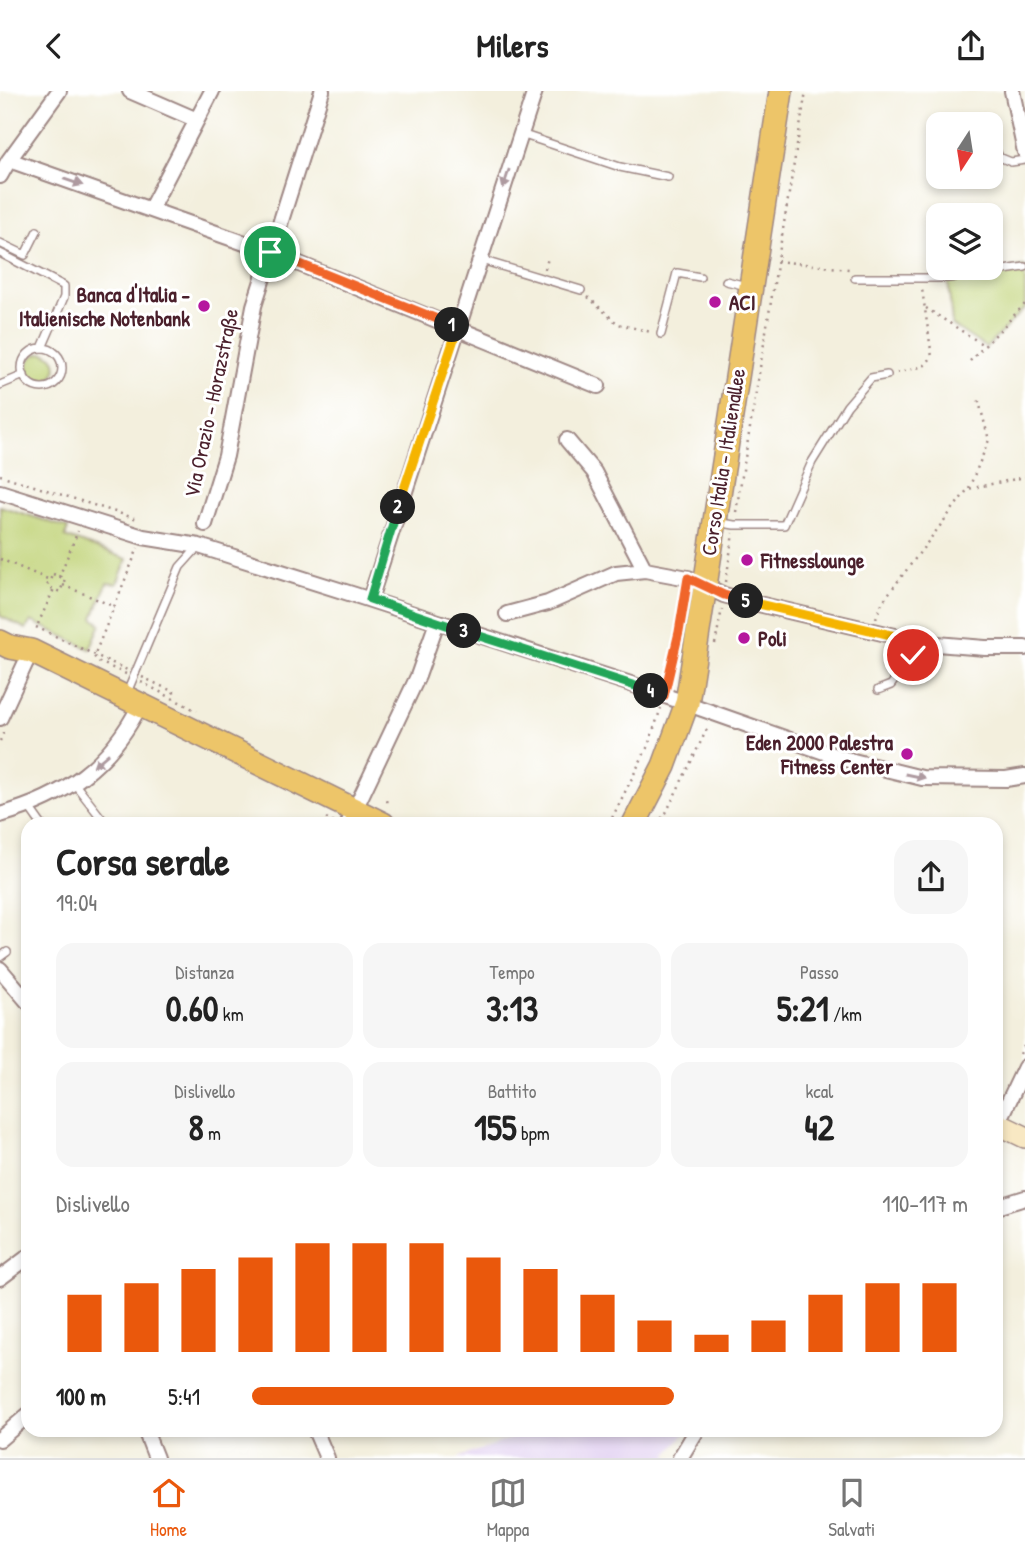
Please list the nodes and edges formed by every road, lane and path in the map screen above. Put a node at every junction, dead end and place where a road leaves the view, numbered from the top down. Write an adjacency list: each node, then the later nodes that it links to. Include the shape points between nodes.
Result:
1 (59, 91): 13 (street)
2 (130, 91): 9 (street)
3 (212, 91): 9 (street)
4 (322, 91): 20 (street, Via Orazio - Horazstraße)
5 (536, 91): 10 (street)
6 (781, 91): 29 (main road, Corso Italia - Italienallee)
7 (806, 91): 23 (path)
8 (1012, 91): 11 (street)
9 (197, 120): 17 (street)
10 (522, 134): 16 (lane, via 620,167); 22 (street, one-way to 22)
11 (1025, 152)
12 (1003, 159): 14 (lane)
13 (9, 160): 15 (street); 17 (street, one-way to 17)
14 (1025, 160)
15 (0, 176)
16 (668, 177)
17 (150, 208): 20 (street)
18 (37, 231): 19 (lane, via 24,255)
19 (0, 243)
20 (270, 252): 33 (street); 49 (street, Via Orazio - Horazstraße, via 254,306 226,456)
21 (0, 253): 36 (lane, via 64,286 64,297)
22 (480, 260): 30 (lane); 33 (street)
23 (777, 261): 26 (path, via 848,269); 48 (path)
24 (1025, 267): 27 (lane)
25 (700, 277): 34 (lane, via 677,273)
26 (855, 278): 27 (lane)
27 (920, 279): 32 (path)
28 (726, 281): 29 (lane)
29 (751, 286): 48 (main road, Corso Italia - Italienallee)
30 (581, 291): 34 (path, via 618,324)
31 (1025, 304): 35 (path)
32 (925, 308): 35 (path); 39 (path, via 932,357 924,366)
33 (458, 327): 41 (street); 59 (street)
34 (661, 334)
35 (985, 346): 37 (path)
36 (42, 348): 38 (lane, via 26,356); 38 (lane, via 55,352 61,363 57,381 39,387)
37 (970, 361)
38 (24, 375): 40 (lane)
39 (887, 375): 48 (lane, via 871,378 847,406 812,462 784,526)
40 (0, 385)
41 (598, 386)
42 (978, 398): 46 (path, via 989,440)
43 (567, 440): 53 (street, via 594,472)
44 (0, 475): 50 (path, via 139,520 146,530)
45 (1025, 477): 46 (path)
46 (968, 489): 64 (path, via 883,601)
47 (0, 492): 50 (street)
48 (723, 523): 58 (main road, Corso Italia - Italienallee); 58 (path)
49 (202, 535): 50 (street); 59 (street); 74 (lane, via 180,567)
50 (142, 537): 60 (path)
51 (74, 540): 54 (path)
52 (0, 559): 55 (path)
53 (645, 570): 58 (street, via 674,574); 61 (street, via 616,573 548,603)
54 (59, 577): 55 (path, via 53,574); 56 (path, via 65,579)
55 (50, 580): 57 (path, via 47,586)
56 (63, 585): 57 (path, via 60,592); 60 (path)
57 (54, 589): 70 (path, via 37,625)
58 (714, 590): 64 (street); 75 (main road, Corso Italia - Italienallee)
59 (370, 599): 62 (street)
60 (115, 607): 70 (path)
61 (507, 614)
62 (437, 622): 73 (street); 88 (street, via 418,676)
63 (0, 629): 69 (main road)
64 (870, 631): 67 (street)
65 (679, 632): 73 (path)
66 (0, 642): 69 (main road)
67 (921, 642): 68 (street); 72 (lane, via 891,685)
68 (1025, 648)
69 (31, 651): 74 (main road); 79 (street)
70 (95, 655): 71 (path)
71 (107, 665)
72 (878, 690)
73 (664, 696): 75 (street); 90 (path, via 648,746)
74 (133, 701): 76 (main road); 81 (street, one-way to 81, via 132,722 110,753)
75 (687, 703): 78 (street); 91 (main road, Corso Italia - Italienallee, via 664,766)
76 (167, 706): 77 (path); 87 (main road)
77 (202, 714)
78 (719, 715): 80 (street, one-way to 80, via 841,758 922,778); 92 (path, via 716,724 706,729)
79 (0, 718)
80 (1025, 776)
81 (74, 783): 82 (street); 86 (lane)
82 (29, 807): 84 (street); 85 (lane)
83 (385, 809): 89 (main road)
84 (0, 815)
85 (36, 817)
86 (101, 817)
87 (343, 817)
88 (347, 817)
89 (354, 817)
90 (612, 817)
91 (638, 817)
92 (663, 817)
93 (0, 969): 94 (street)
94 (21, 994)
95 (1025, 1067): 96 (street)
96 (1003, 1111)
97 (1003, 1126): 98 (main road)
98 (1025, 1137)
99 (1025, 1199): 100 (street)
100 (1003, 1205)
101 (21, 1262): 102 (street)
102 (0, 1278)
103 (21, 1421): 107 (street)
104 (148, 1437): 108 (street)
105 (318, 1437): 109 (street)
106 (693, 1437): 110 (street)
107 (0, 1439)
108 (156, 1458)
109 (327, 1458)
110 (680, 1458)

